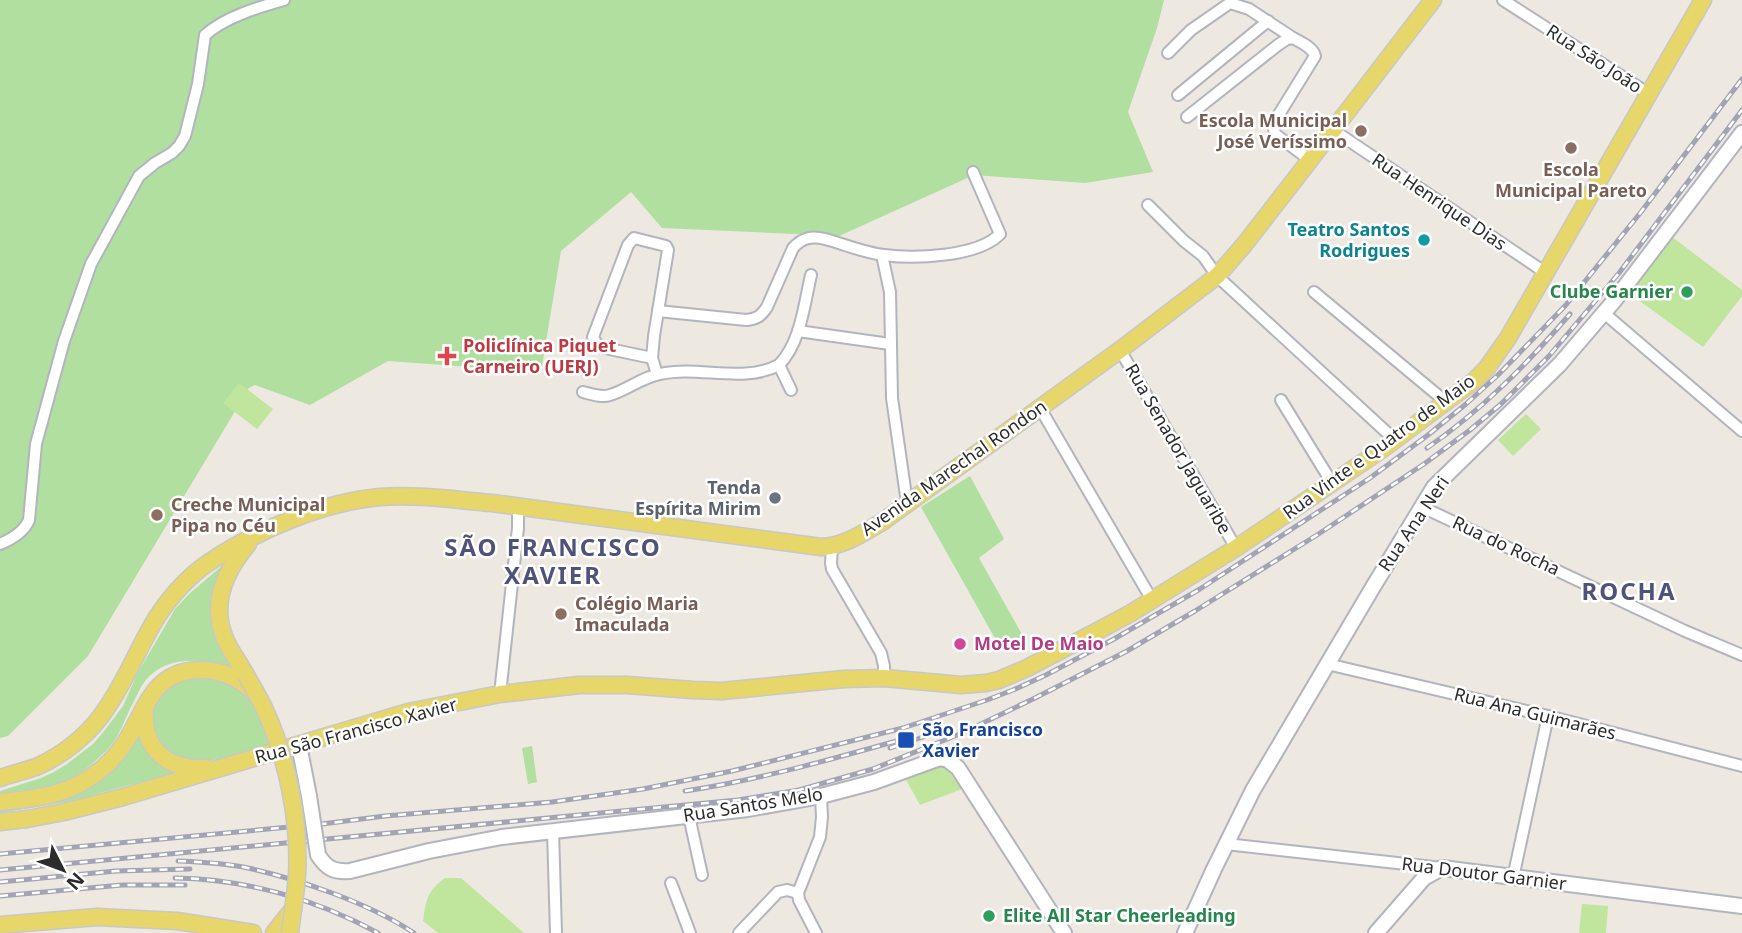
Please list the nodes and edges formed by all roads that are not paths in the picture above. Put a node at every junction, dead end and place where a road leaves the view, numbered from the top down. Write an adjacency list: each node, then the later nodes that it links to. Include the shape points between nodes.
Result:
1 (284, 0): 41 (street, via 244,13 205,35 185,136 172,153 139,176 91,264 36,444 29,520 19,533)
2 (1433, 0): 11 (main road, Avenida Marechal Rondon)
3 (1503, 0): 8 (street, Rua São João)
4 (1703, 0): 8 (main road, Rua Vinte e Quatro de Maio)
5 (1268, 21): 6 (street); 7 (street, via 1230,3); 9 (street)
6 (1293, 38): 10 (street); 13 (street, via 1311,48 1315,56 1273,128)
7 (1168, 52)
8 (1649, 94): 17 (main road, Rua Vinte e Quatro de Maio)
9 (1178, 95)
10 (1187, 117)
11 (1333, 130): 13 (main road, Avenida Marechal Rondon); 17 (street, Rua Henrique Dias)
12 (1740, 142): 22 (main road, Rua Ana Neri)
13 (1310, 160): 19 (main road, Avenida Marechal Rondon)
14 (973, 172): 16 (street, via 1000,236 978,247 945,254)
15 (1148, 205): 19 (street, via 1203,256)
16 (882, 255): 21 (street, via 805,238 793,248 767,307 755,319); 24 (street, via 890,292)
17 (1546, 273): 32 (main road, Rua Vinte e Quatro de Maio, via 1499,354)
18 (811, 275): 23 (street)
19 (1217, 276): 25 (main road, Avenida Marechal Rondon); 35 (street)
20 (1314, 292): 32 (street)
21 (658, 311): 26 (street); 26 (street, via 667,248 634,238 593,337 605,348)
22 (1604, 313): 34 (street); 38 (main road, Rua Ana Neri, via 1560,364 1438,482)
23 (798, 331): 24 (street); 27 (street, via 791,351)
24 (890, 344): 37 (street, via 892,398)
25 (1120, 350): 33 (main road, Avenida Marechal Rondon); 43 (street, Rua Senador Jaguaribe)
26 (652, 358): 28 (street)
27 (779, 365): 28 (street, via 737,374); 29 (street)
28 (657, 374): 30 (street, via 608,396)
29 (791, 390)
30 (583, 393)
31 (1281, 400): 36 (street)
32 (1446, 402): 35 (main road, Rua Vinte e Quatro de Maio)
33 (1040, 408): 37 (main road, Avenida Marechal Rondon); 44 (street)
34 (1742, 430)
35 (1395, 440): 36 (main road, Rua Vinte e Quatro de Maio)
36 (1332, 483): 43 (main road, Rua Vinte e Quatro de Maio)
37 (907, 503): 42 (main road, Avenida Marechal Rondon, via 882,522)
38 (1422, 507): 45 (street, Rua do Rocha); 46 (main road, Rua Ana Neri)
39 (518, 508): 40 (main road, Avenida Marechal Rondon, via 382,497 313,512); 42 (main road, Avenida Marechal Rondon); 49 (street)
40 (254, 536): 55 (main road, Avenida Marechal Rondon, via 208,563 182,586 158,616 108,706 81,737 36,766); 68 (main road, bridge, via 235,559 221,588 219,619 265,709 288,777 297,839)
41 (0, 544)
42 (832, 547): 47 (street, via 832,569 881,653)
43 (1236, 548): 44 (main road, Rua Vinte e Quatro de Maio)
44 (1152, 600): 48 (main road, Rua Vinte e Quatro de Maio, via 1027,668 999,680)
45 (1742, 655)
46 (1327, 664): 51 (street, Rua Ana Guimarães); 61 (main road, Rua Ana Neri)
47 (884, 678): 48 (main road, Rua São Francisco Xavier); 49 (main road, Rua São Francisco Xavier, via 722,691 591,685)
48 (969, 685)
49 (500, 694): 52 (main road, Rua São Francisco Xavier, via 408,712)
50 (145, 706): 54 (main road, via 146,733 163,758 184,767); 57 (main road, via 126,742 89,778 40,799); 68 (main road, bridge, via 171,677 212,670 237,678 260,699 289,773 301,833)
51 (1548, 716): 53 (street, Rua Ana Guimarães); 64 (street)
52 (299, 745): 54 (main road, Rua São Francisco Xavier); 60 (main road, Rua Santos Melo, bridge, via 318,855 338,872 502,837)
53 (1742, 766)
54 (222, 767): 59 (main road, Rua São Francisco Xavier, via 64,812)
55 (0, 778)
56 (821, 796): 58 (main road, Rua Santos Melo); 66 (street, via 820,837); 81 (main road, Rua Santos Melo, via 940,758 948,760 958,768)
57 (0, 803)
58 (689, 816): 60 (main road, Rua Santos Melo); 63 (street)
59 (0, 822)
60 (554, 831): 77 (street)
61 (1226, 844): 62 (street, Rua Doutor Garnier); 82 (main road, Rua Ana Neri)
62 (1442, 869): 64 (main road, Rua Doutor Garnier); 83 (main road, via 1424,878)
63 (702, 875)
64 (1513, 878): 67 (main road, Rua Doutor Garnier)
65 (671, 883): 78 (street)
66 (798, 893): 79 (street, via 778,892); 80 (street)
67 (1742, 906)
68 (296, 910): 73 (main road); 74 (main road, bridge); 75 (main road, bridge); 76 (main road)
69 (0, 925): 72 (main road, via 97,916 177,921)
70 (0, 930): 71 (main road)
71 (29, 933)
72 (253, 933)
73 (274, 933)
74 (281, 933)
75 (290, 933)
76 (298, 933)
77 (556, 933)
78 (690, 933)
79 (739, 933)
80 (816, 933)
81 (1064, 933)
82 (1185, 933)
83 (1376, 933)

